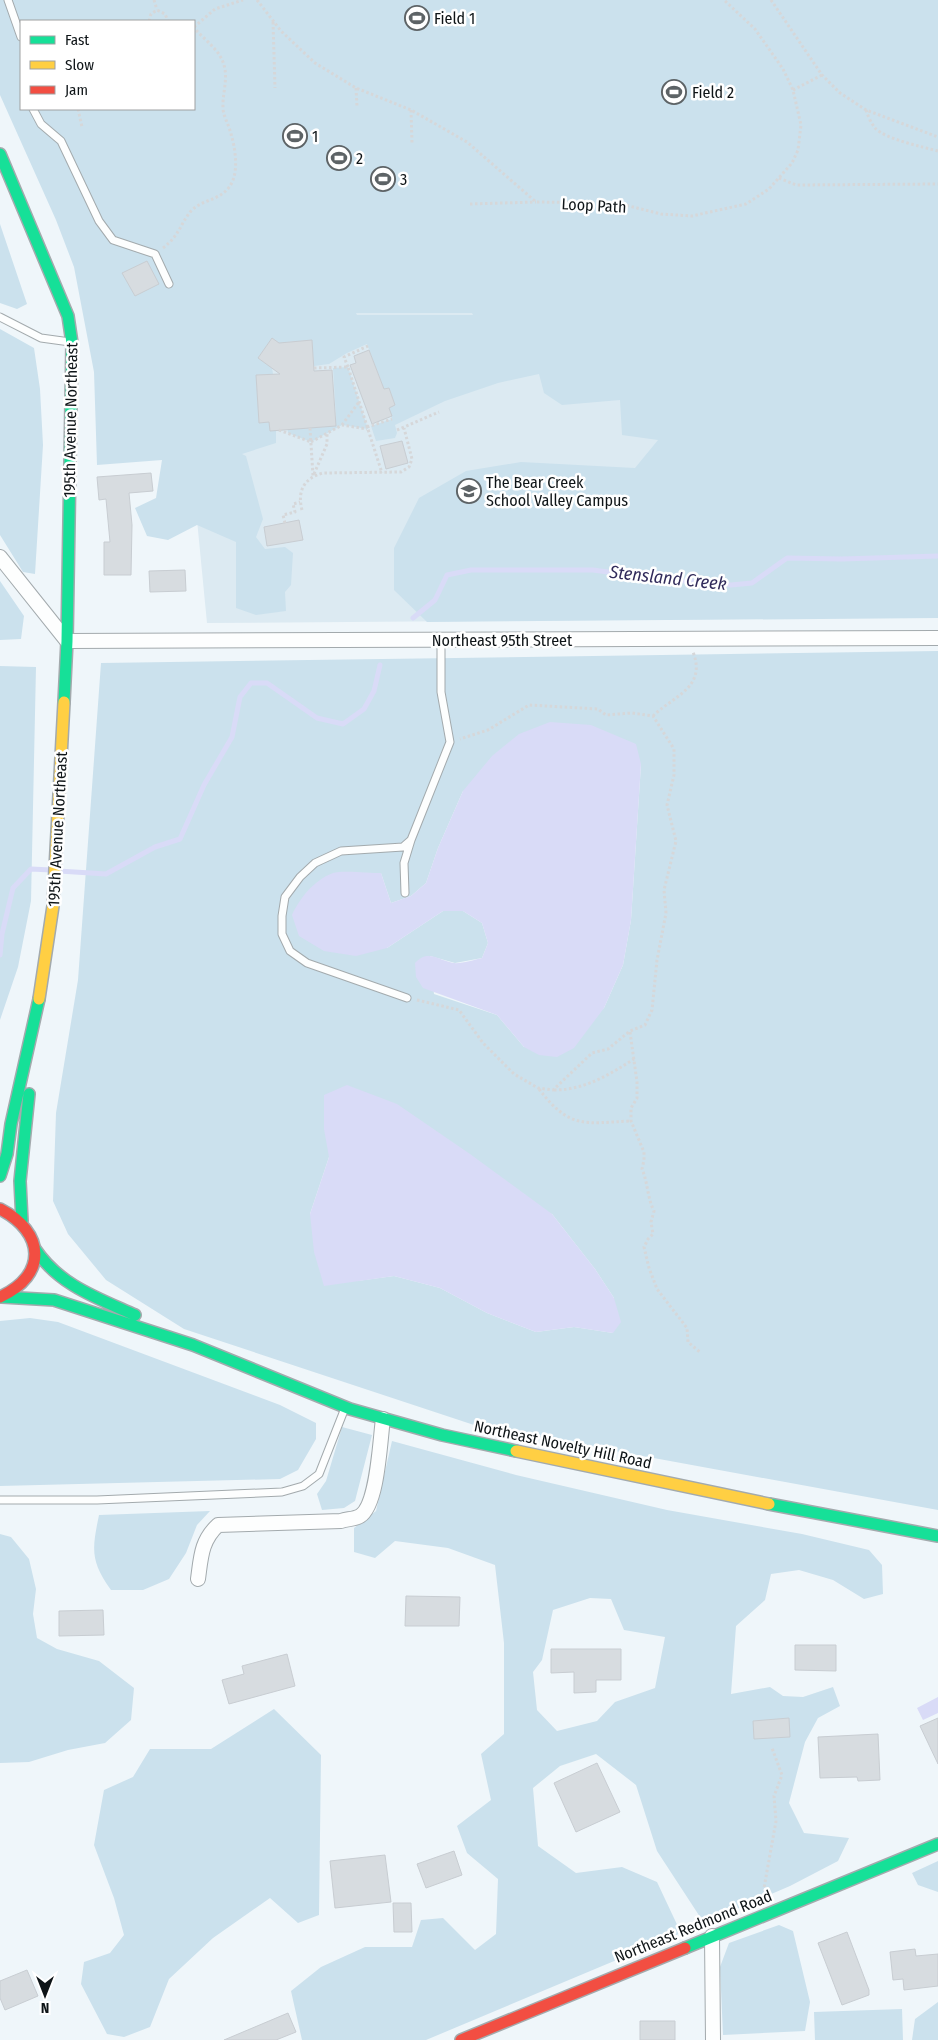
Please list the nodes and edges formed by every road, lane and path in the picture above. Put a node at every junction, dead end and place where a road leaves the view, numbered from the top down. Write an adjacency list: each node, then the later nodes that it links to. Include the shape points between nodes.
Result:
1 (8, 0): 13 (lane)
2 (154, 0): 7 (path)
3 (243, 0): 11 (path, via 215,9)
4 (257, 0): 10 (path)
5 (724, 0): 17 (path, Loop Path, via 755,29 783,69)
6 (770, 0): 14 (path)
7 (157, 10): 8 (path); 9 (path, via 165,14)
8 (149, 20)
9 (168, 20)
10 (273, 21): 15 (path); 16 (path, via 315,63)
11 (195, 27)
12 (195, 29): 32 (path, via 220,56 227,76 223,108 235,162 232,180 221,196 191,211 172,241)
13 (20, 34)
14 (822, 76): 17 (path); 22 (path)
15 (275, 88)
16 (356, 88): 18 (path); 21 (path)
17 (793, 90): 28 (path, Loop Path, via 801,125 798,150)
18 (356, 107)
19 (34, 110): 32 (lane, via 41,124 61,141 98,221 114,240)
20 (78, 110): 23 (path)
21 (411, 110): 25 (path); 30 (path, via 467,142)
22 (866, 110): 24 (path); 26 (path, via 874,127 882,133)
23 (82, 127)
24 (938, 136)
25 (412, 143)
26 (938, 151)
27 (0, 154): 35 (street, 195th Avenue Northeast, via 68,316)
28 (779, 178): 29 (path, via 796,185); 30 (path, Loop Path, via 769,190 746,204 692,216 661,214 617,203)
29 (938, 184)
30 (536, 202): 31 (path, Loop Path)
31 (470, 204)
32 (155, 254): 33 (lane)
33 (169, 284)
34 (0, 317): 35 (lane, via 41,338)
35 (72, 343): 58 (street, 195th Avenue Northeast)
36 (368, 346): 37 (path, via 344,357)
37 (348, 367): 38 (path); 39 (path)
38 (314, 368)
39 (359, 402): 42 (path); 44 (path)
40 (439, 412): 45 (path)
41 (392, 419): 44 (path)
42 (342, 425): 44 (path); 48 (path)
43 (310, 428): 49 (path)
44 (368, 428): 50 (path)
45 (404, 428): 47 (path); 50 (path, via 411,464 401,472)
46 (279, 430): 49 (path)
47 (397, 430)
48 (327, 433): 49 (path); 51 (path)
49 (311, 442): 51 (path)
50 (382, 472): 51 (path)
51 (313, 476): 52 (path, via 302,489)
52 (300, 502): 53 (path); 54 (path, via 293,504 295,512 283,515)
53 (302, 510)
54 (285, 523)
55 (0, 557): 58 (street)
56 (938, 638): 57 (street, Northeast 95th Street)
57 (687, 639): 59 (street, Northeast 95th Street); 60 (path, via 698,665 694,680 680,697)
58 (66, 640): 59 (street, Northeast 95th Street); 65 (street, 195th Avenue Northeast, via 53,906)
59 (441, 640): 61 (lane, via 441,692)
60 (653, 716): 61 (path, via 632,713 606,715 598,709 529,705 488,730); 66 (path, via 674,749 674,775 667,805 676,841 664,890 666,913 652,1010 645,1025)
61 (450, 742): 62 (lane)
62 (411, 840): 63 (lane, via 404,863); 64 (lane, via 403,847 341,851 315,863 285,897 282,916 282,934 290,951 307,963)
63 (405, 893)
64 (407, 998): 68 (path, via 459,1010 483,1043 514,1074)
65 (36, 1017): 71 (street, via 21,1055); 72 (street); 74 (street, via 20,1180)
66 (630, 1031): 67 (path); 69 (path, via 608,1049 592,1053)
67 (634, 1059): 69 (path, via 593,1083); 70 (path, via 637,1090)
68 (538, 1088): 69 (path); 70 (path, via 551,1105 582,1123)
69 (553, 1090)
70 (632, 1121): 78 (path, via 644,1152 642,1169 648,1200 654,1211 650,1222 653,1234 644,1247 648,1268 657,1289 687,1328 688,1342)
71 (0, 1138)
72 (0, 1176)
73 (0, 1209): 74 (street, via 11,1212)
74 (22, 1221): 75 (street, Northeast Novelty Hill Road, via 31,1234)
75 (35, 1249): 76 (street, via 34,1265 27,1279 16,1290); 77 (street, Northeast Novelty Hill Road, via 42,1262 63,1281)
76 (1, 1297): 77 (street, Northeast Novelty Hill Road, via 54,1300)
77 (192, 1345): 79 (street, Northeast Novelty Hill Road)
78 (701, 1353)
79 (345, 1407): 80 (street, Northeast Novelty Hill Road); 81 (lane, via 319,1474 303,1486 282,1492 97,1500)
80 (383, 1419): 82 (street, Northeast Novelty Hill Road, via 754,1501); 83 (street, via 373,1494 360,1516 341,1521 218,1525 208,1535 202,1551)
81 (0, 1500)
82 (938, 1536)
83 (198, 1579)
84 (772, 1748): 86 (path, via 782,1776 774,1796 776,1821 764,1888)
85 (938, 1844): 86 (street, Northeast Redmond Road)
86 (775, 1910): 87 (street, Northeast Redmond Road)
87 (712, 1936): 88 (street, Northeast Redmond Road); 89 (street)
88 (460, 2040)
89 (713, 2040)

